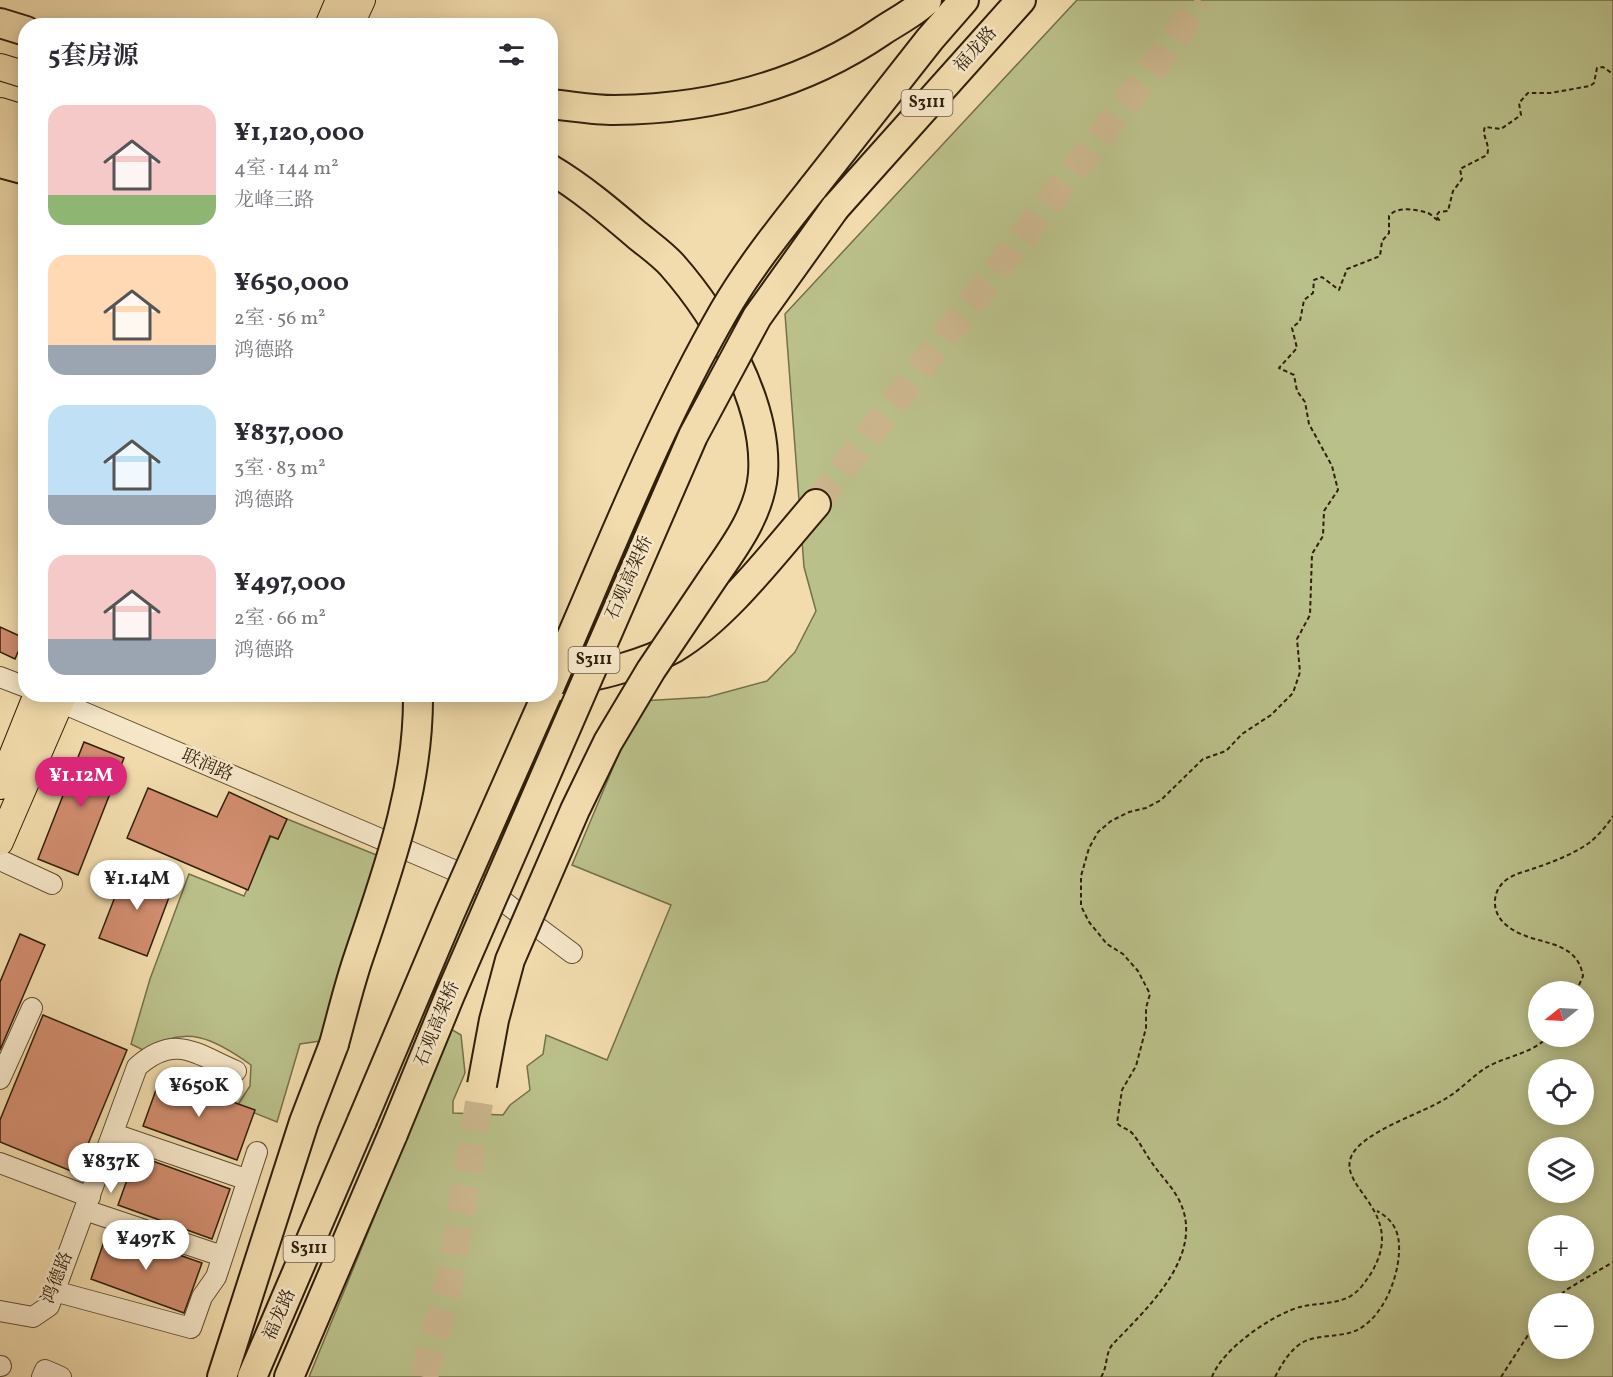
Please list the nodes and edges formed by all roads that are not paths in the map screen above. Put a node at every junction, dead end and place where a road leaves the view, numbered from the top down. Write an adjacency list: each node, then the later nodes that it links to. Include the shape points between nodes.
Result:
1 (339, 0): 6 (main road)
2 (362, 0): 7 (main road)
3 (927, 0): 14 (highway, via 850,53 756,91 714,101 643,109)
4 (964, 0): 24 (highway, 石观高架桥 / S3111, bridge, via 812,189 725,309 632,492)
5 (1021, 0): 22 (highway, 福龙路 / S3111)
6 (331, 18)
7 (354, 18)
8 (0, 23): 9 (highway)
9 (18, 29)
10 (0, 32): 11 (highway)
11 (18, 35)
12 (0, 67): 13 (main road)
13 (18, 73)
14 (558, 105)
15 (0, 111): 16 (main road)
16 (18, 117)
17 (0, 137): 18 (highway)
18 (18, 143)
19 (0, 163): 20 (highway)
20 (18, 168)
21 (558, 175): 41 (highway, bridge, via 670,263 697,296 747,387 759,431 763,474 755,509 651,670 608,742 575,810 510,960)
22 (835, 208): 44 (highway, 石观高架桥 / S3111, bridge, via 757,317 693,436 454,984)
23 (816, 504): 26 (highway, bridge, via 699,631 654,658 603,675 580,680)
24 (558, 667)
25 (0, 677): 27 (street)
26 (558, 678)
27 (18, 684)
28 (48, 702): 33 (main road)
29 (49, 702): 34 (main road)
30 (63, 702): 37 (street, 联润路, via 215,777 371,836 476,882)
31 (418, 702): 54 (highway, bridge, via 414,764 390,866)
32 (543, 702): 42 (highway, 石观高架桥 / S3111, bridge)
33 (0, 786)
34 (0, 842)
35 (0, 860): 36 (street)
36 (52, 884)
37 (572, 952)
38 (32, 1008): 40 (street)
39 (237, 1071): 43 (street, 鸿德路, via 183,1049 165,1048 137,1067)
40 (0, 1079)
41 (482, 1085)
42 (362, 1121): 55 (highway, 福龙路 / S3111)
43 (114, 1134): 47 (street); 48 (street, 鸿德路)
44 (393, 1134): 56 (highway, 福龙路 / S3111)
45 (257, 1152): 47 (street)
46 (0, 1163): 48 (street)
47 (248, 1180): 49 (street)
48 (87, 1204): 49 (street); 50 (street, 鸿德路)
49 (222, 1256): 50 (street, via 191,1328)
50 (54, 1292): 51 (street, 鸿德路, via 45,1310 33,1317)
51 (0, 1311)
52 (42, 1377): 53 (street, via 45,1370)
53 (61, 1377)
54 (222, 1377)
55 (252, 1377)
56 (289, 1377)

